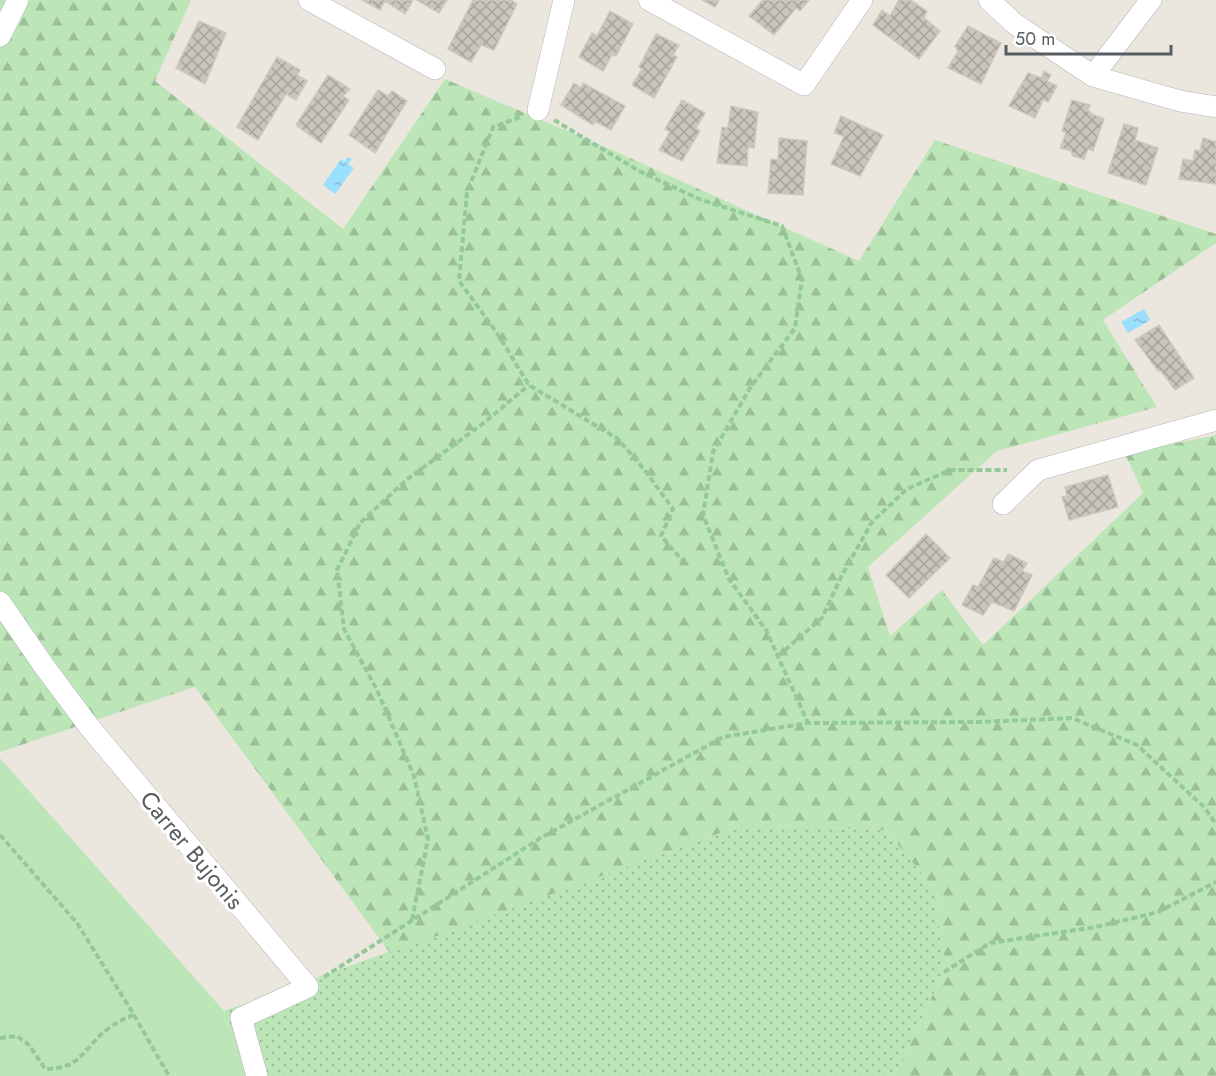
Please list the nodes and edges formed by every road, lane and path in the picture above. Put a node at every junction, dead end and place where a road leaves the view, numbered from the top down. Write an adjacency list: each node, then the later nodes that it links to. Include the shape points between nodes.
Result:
1 (18, 0): 8 (street)
2 (564, 0): 12 (street)
3 (649, 0): 4 (street, via 804,85)
4 (862, 0)
5 (988, 0): 10 (street, via 1015,24)
6 (1151, 0): 10 (street)
7 (318, 2): 9 (street)
8 (0, 36)
9 (435, 69)
10 (1092, 76): 11 (street)
11 (1216, 107)
12 (538, 110): 13 (path, via 493,127 467,192 459,280); 19 (path, via 649,176 699,199 782,226 802,279 795,328 750,388 713,452 703,515 729,579 766,630)
13 (528, 385): 17 (path, via 618,440 674,509 661,536); 24 (path, via 405,481 360,523 337,570 344,629 377,690 414,776 428,839)
14 (1216, 420): 15 (street)
15 (1038, 470): 16 (street); 19 (path, via 950,470 907,489 872,522 822,618)
16 (1003, 504)
17 (682, 560)
18 (0, 602): 26 (street, Carrer Bujonis, via 91,729)
19 (778, 656): 20 (path)
20 (808, 723): 21 (path, via 1072,718 1137,745 1204,807); 24 (path, via 723,737 539,839)
21 (1216, 824)
22 (0, 835): 27 (path, via 77,922)
23 (1216, 882): 25 (path, via 1158,912 1096,927 990,943)
24 (412, 920): 26 (path)
25 (944, 972)
26 (308, 987): 30 (street, via 241,1018)
27 (134, 1015): 28 (path, via 108,1028 79,1060 65,1068 45,1070 29,1045 17,1036); 29 (path)
28 (0, 1038)
29 (169, 1076)
30 (257, 1076)

